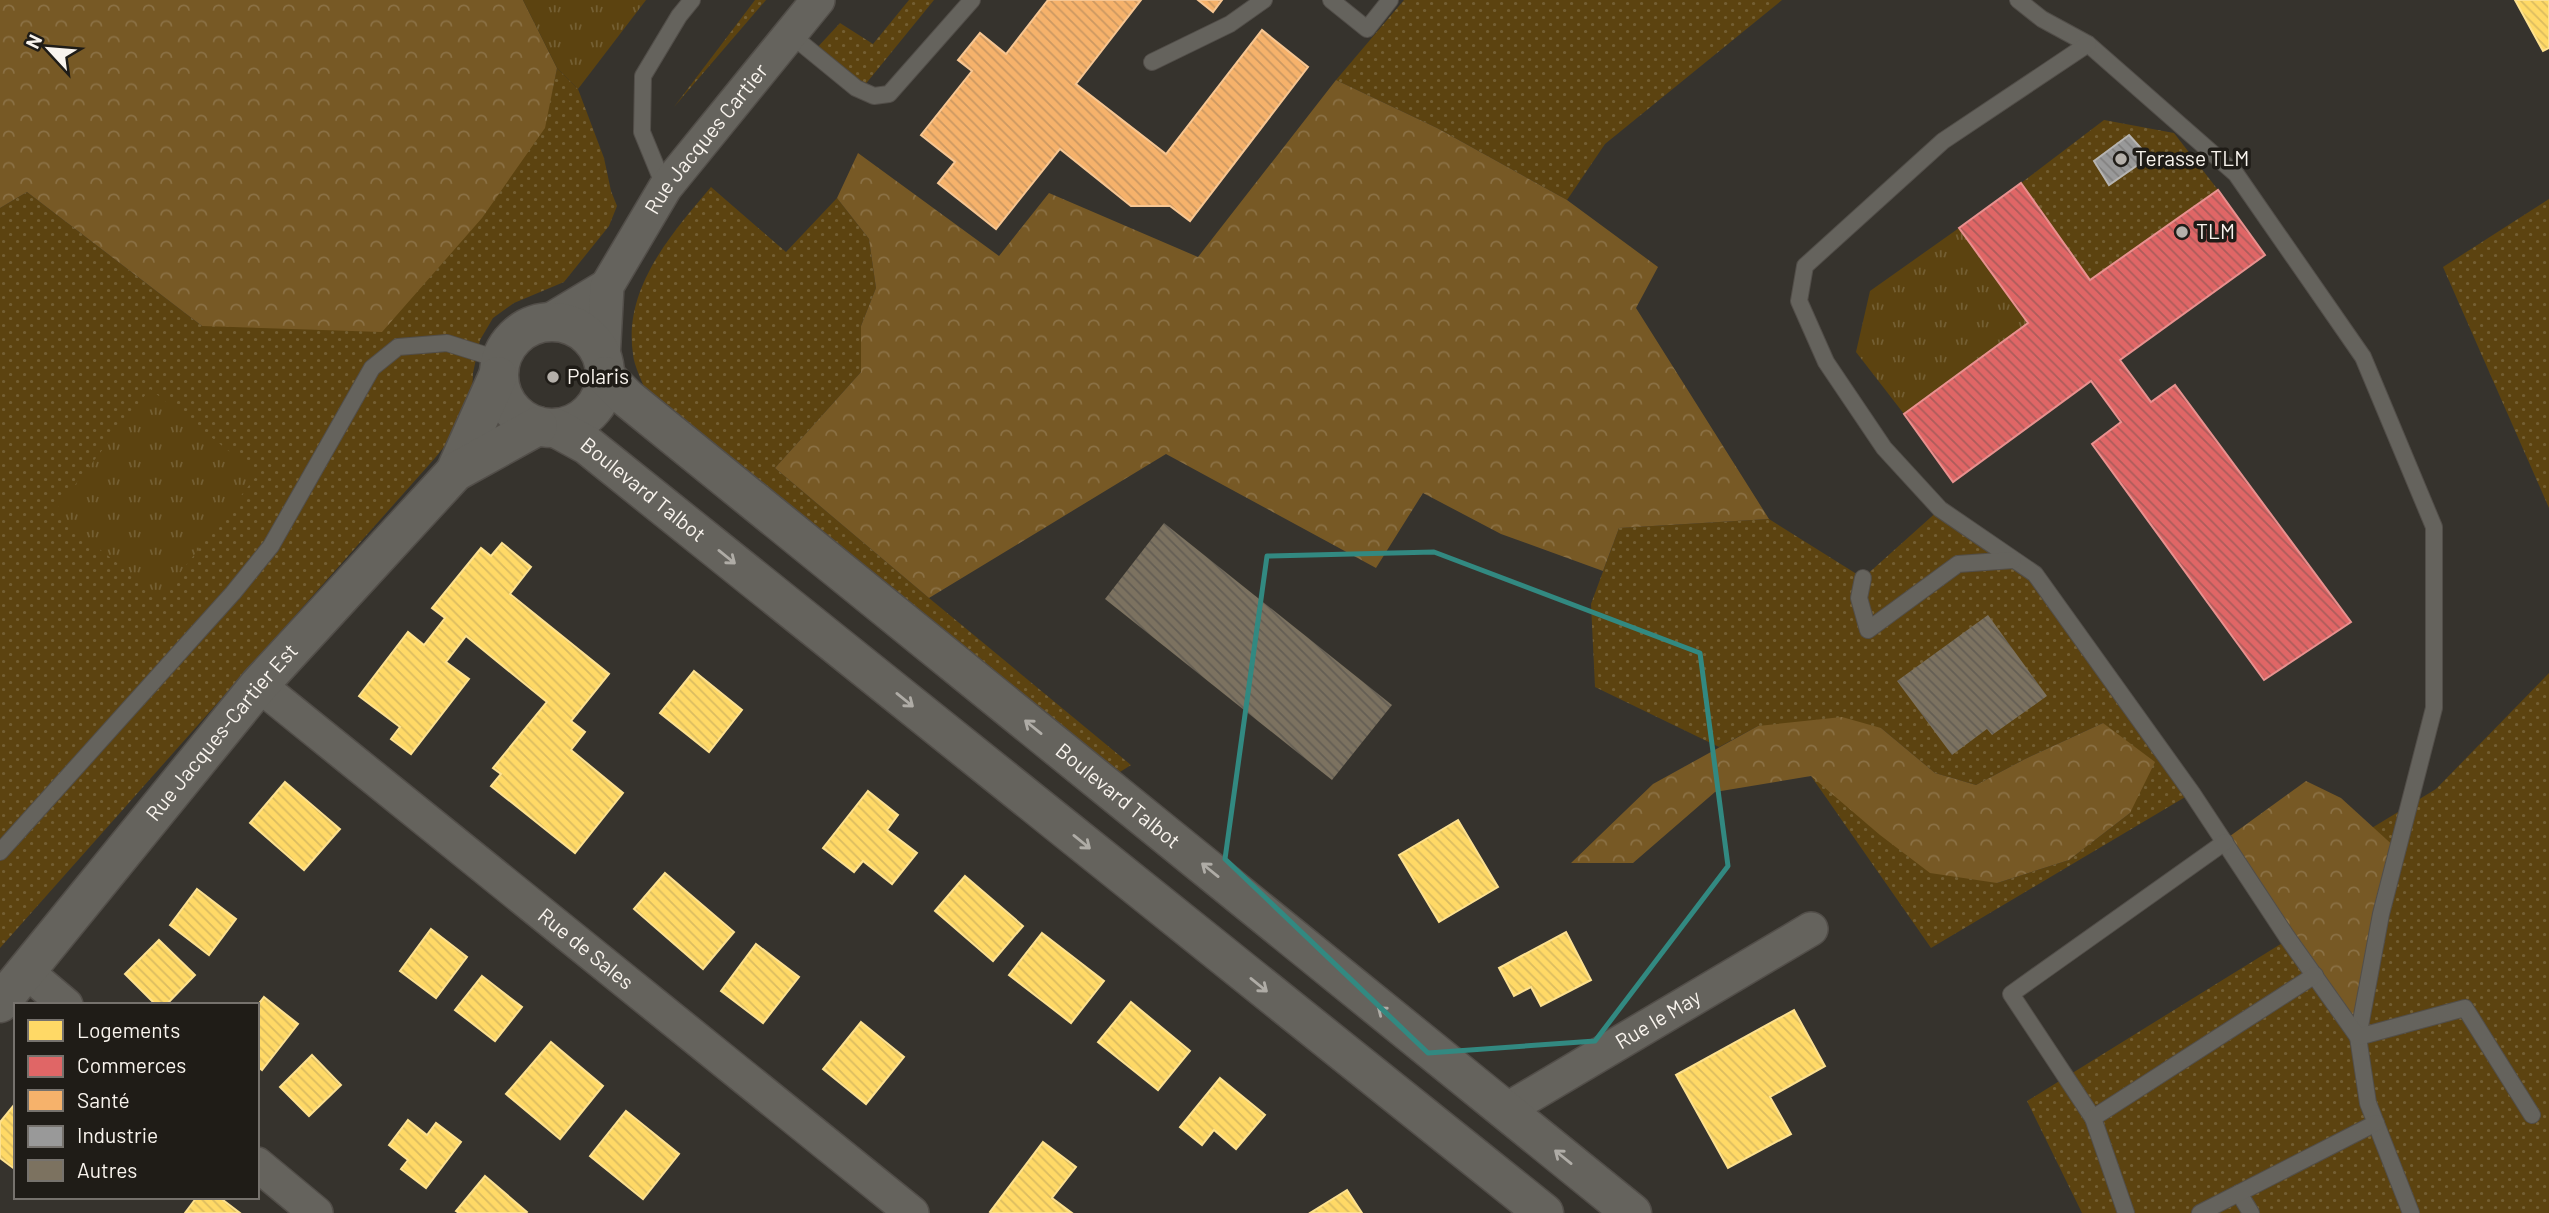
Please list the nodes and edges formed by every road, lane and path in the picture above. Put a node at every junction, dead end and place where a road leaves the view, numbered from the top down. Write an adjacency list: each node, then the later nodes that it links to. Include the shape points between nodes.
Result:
1 (692, 0): 11 (lane, via 643,76 642,132)
2 (818, 0): 8 (street, Rue Jacques Cartier)
3 (972, 0): 8 (lane, via 889,94 874,96 856,88)
4 (1264, 0): 10 (lane, via 1230,24)
5 (1331, 0): 6 (lane, via 1367,29)
6 (1390, 0)
7 (2018, 0): 9 (lane)
8 (790, 34): 11 (street, Rue Jacques Cartier)
9 (2088, 44): 18 (lane, via 1943,141 1805,266 1799,301 1826,362 1884,448 1940,509); 28 (lane, via 2236,174 2363,357 2434,527 2434,708 2381,914)
10 (1152, 61)
11 (665, 188): 12 (street, Rue Jacques Cartier)
12 (607, 286): 13 (street, Rue Jacques Cartier); 15 (street, Rue Jacques Cartier)
13 (547, 322): 14 (main road, via 525,328 513,339); 15 (main road, via 584,332 592,339)
14 (500, 368): 16 (main road, via 501,391 509,406 520,417); 17 (main road, Rue Jacques-Cartier Est); 22 (lane, via 447,343 398,347 372,368 271,546)
15 (604, 368): 16 (main road, via 593,409 571,425); 29 (main road, Boulevard Talbot, one-way to 15, via 627,398)
16 (547, 427): 17 (main road, Rue Jacques-Cartier Est); 38 (main road, Boulevard Talbot, one-way to 38, via 587,445)
17 (455, 472): 20 (main road, Rue Jacques-Cartier Est)
18 (2014, 560): 19 (lane, via 1958,564 1868,630 1859,598); 21 (lane, via 2035,574)
19 (1863, 578)
20 (259, 685): 24 (main road, Rue Jacques-Cartier Est); 37 (street, Rue de Sales)
21 (2225, 842): 25 (lane); 31 (lane, via 2011,994)
22 (0, 852)
23 (1811, 929): 29 (street, Rue le May)
24 (27, 972): 26 (main road, Rue Jacques-Cartier Est); 27 (street)
25 (2315, 975): 28 (lane); 31 (lane)
26 (0, 1003)
27 (64, 1003)
28 (2358, 1037): 30 (lane, via 2465,1008); 32 (lane, via 2368,1103)
29 (1506, 1110): 35 (main road, Boulevard Talbot, one-way to 29)
30 (2532, 1115)
31 (2093, 1118): 39 (lane)
32 (2376, 1123): 34 (lane); 42 (lane)
33 (259, 1166): 36 (street)
34 (2239, 1193): 40 (lane); 41 (lane)
35 (1614, 1209)
36 (316, 1213)
37 (912, 1213)
38 (1544, 1213)
39 (2126, 1213)
40 (2200, 1213)
41 (2251, 1213)
42 (2411, 1213)

